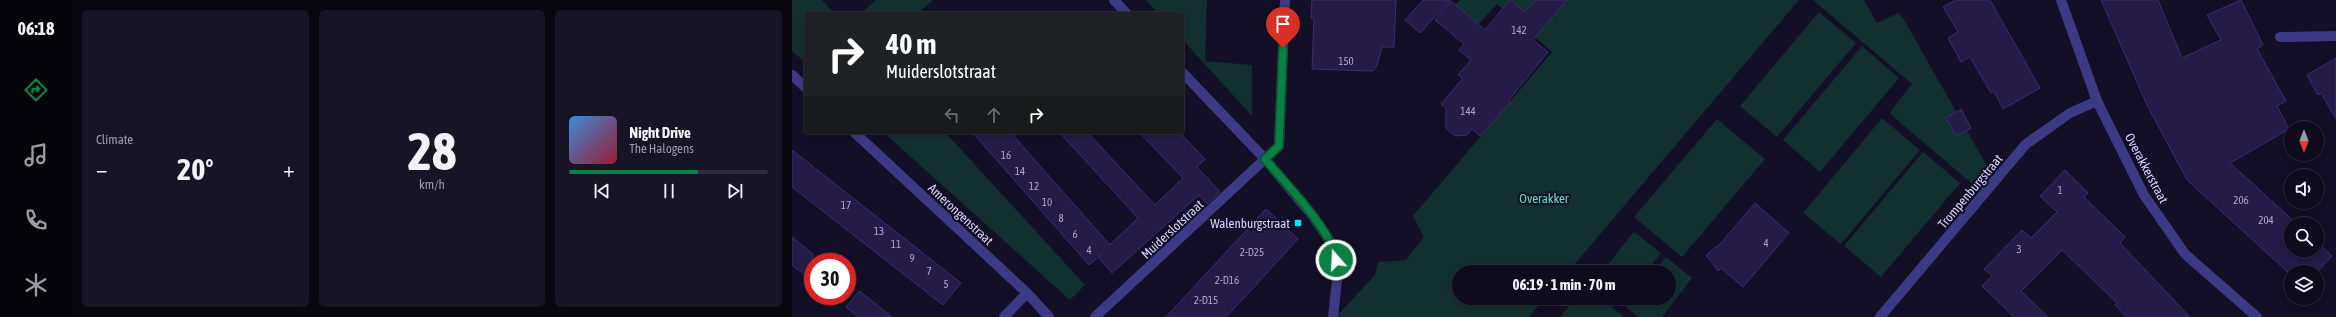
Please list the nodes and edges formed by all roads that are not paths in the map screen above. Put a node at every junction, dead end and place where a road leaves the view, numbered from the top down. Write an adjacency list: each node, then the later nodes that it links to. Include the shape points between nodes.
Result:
1 (1114, 0): 4 (street)
2 (1286, 0): 12 (street, Muiderslotstraat, via 1279,146)
3 (2061, 0): 10 (street, Overakkerstraat)
4 (1125, 12)
5 (2336, 36): 6 (street)
6 (2280, 37)
7 (1184, 74): 12 (street)
8 (792, 75): 9 (street)
9 (804, 86)
10 (2097, 101): 18 (street, Trompenburgstraat, via 2070,113 2026,144); 19 (street, Overakkerstraat, via 2144,195 2185,254)
11 (856, 134): 13 (street, Amerongenstraat)
12 (1265, 159): 16 (street, Muiderslotstraat); 17 (street, via 1312,215 1335,248 1338,271)
13 (1027, 293): 14 (street); 15 (street, Amerongenstraat)
14 (1004, 317)
15 (1049, 317)
16 (1095, 317)
17 (1330, 317)
18 (1880, 317)
19 (2257, 317)

